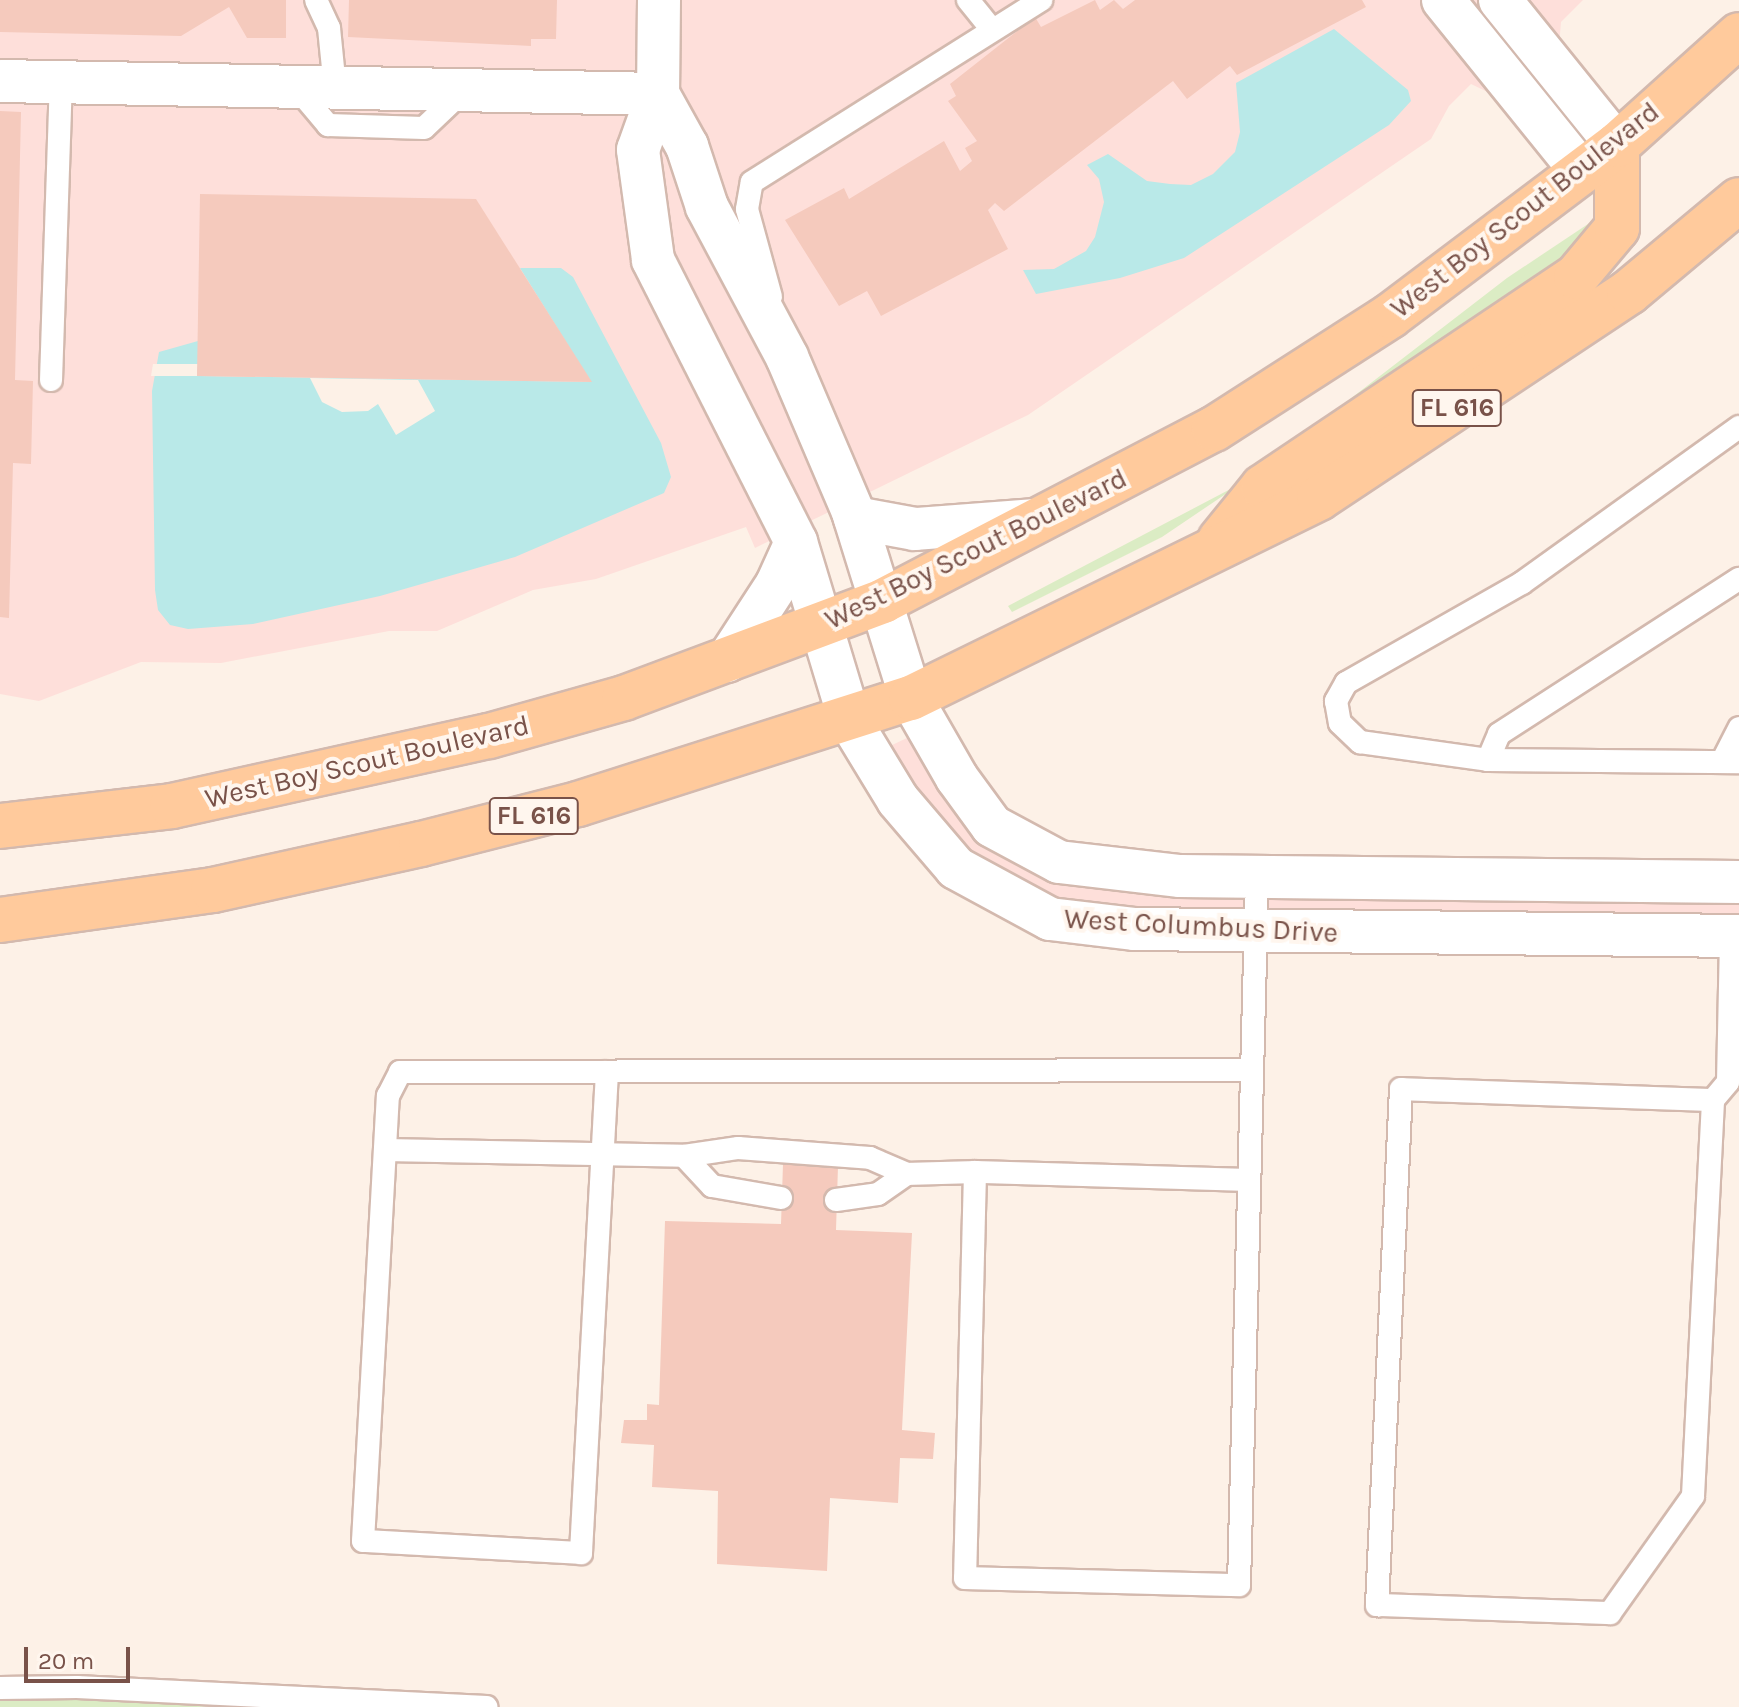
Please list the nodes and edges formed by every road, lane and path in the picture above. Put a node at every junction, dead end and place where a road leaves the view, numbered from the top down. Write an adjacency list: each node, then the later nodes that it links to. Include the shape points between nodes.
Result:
1 (316, 0): 11 (lane, via 329,28)
2 (659, 0): 12 (street)
3 (968, 0): 7 (lane)
4 (1041, 0): 7 (lane)
5 (1443, 0): 14 (street)
6 (1500, 0): 13 (street)
7 (992, 30): 16 (lane, via 752,182 747,209)
8 (1739, 35): 13 (main road, West Boy Scout Boulevard)
9 (0, 81): 10 (street)
10 (61, 82): 11 (street); 17 (lane)
11 (316, 87): 12 (street)
12 (658, 94): 16 (street, West Columbus Drive, via 687,146 707,207); 21 (street, West Columbus Drive, via 638,150 653,260)
13 (1617, 145): 14 (main road, West Boy Scout Boulevard); 22 (main road, via 1617,228 1576,277 1263,487)
14 (1580, 170): 20 (main road, West Boy Scout Boulevard, via 1390,316 1214,429)
15 (1739, 200): 22 (main road, FL 616, via 1629,292 1485,389 1319,498)
16 (787, 357): 19 (street, West Columbus Drive)
17 (51, 380)
18 (1739, 427): 30 (lane, via 1522,583 1346,683 1336,701 1340,723 1360,742)
19 (855, 518): 20 (street, via 915,529); 24 (street, West Columbus Drive)
20 (1040, 519): 24 (main road, West Boy Scout Boulevard)
21 (796, 542): 25 (street, West Columbus Drive); 26 (street, via 777,584)
22 (1211, 551): 27 (main road, FL 616)
23 (1739, 579): 30 (lane, via 1499,734)
24 (883, 601): 25 (main road, West Boy Scout Boulevard); 27 (street, West Columbus Drive)
25 (822, 626): 26 (main road, West Boy Scout Boulevard); 28 (street, West Columbus Drive)
26 (727, 661): 32 (main road, West Boy Scout Boulevard, via 624,698 329,774 172,806)
27 (911, 698): 28 (main road, FL 616); 33 (street, West Columbus Drive, via 992,826 1059,862 1180,876)
28 (850, 721): 35 (main road, FL 616, via 578,804 421,844 213,890); 36 (street, West Columbus Drive, via 898,800 956,868 1050,919 1135,929)
29 (1739, 728): 31 (lane)
30 (1488, 760): 31 (lane)
31 (1730, 762)
32 (0, 826)
33 (1257, 877): 34 (street, West Columbus Drive); 36 (lane)
34 (1739, 882)
35 (0, 920)
36 (1256, 931): 37 (street, West Columbus Drive); 38 (lane)
37 (1735, 936): 40 (lane, via 1728,1082)
38 (1252, 1070): 39 (lane); 46 (lane)
39 (607, 1072): 41 (lane, via 400,1072 388,1096); 42 (lane)
40 (1713, 1100): 40 (lane, via 1693,1496 1610,1613 1377,1605 1401,1089)
41 (385, 1150): 42 (lane); 42 (lane, via 363,1541 581,1553)
42 (602, 1154): 43 (lane)
43 (684, 1156): 45 (lane, via 738,1148 870,1158); 47 (lane, via 712,1186)
44 (975, 1172): 45 (lane); 46 (lane); 46 (lane, via 965,1578 996,1579 1239,1585)
45 (907, 1174): 48 (lane, via 878,1194)
46 (1249, 1180)
47 (781, 1198)
48 (836, 1200)
49 (0, 1688): 50 (lane, via 77,1687)
50 (487, 1707)

